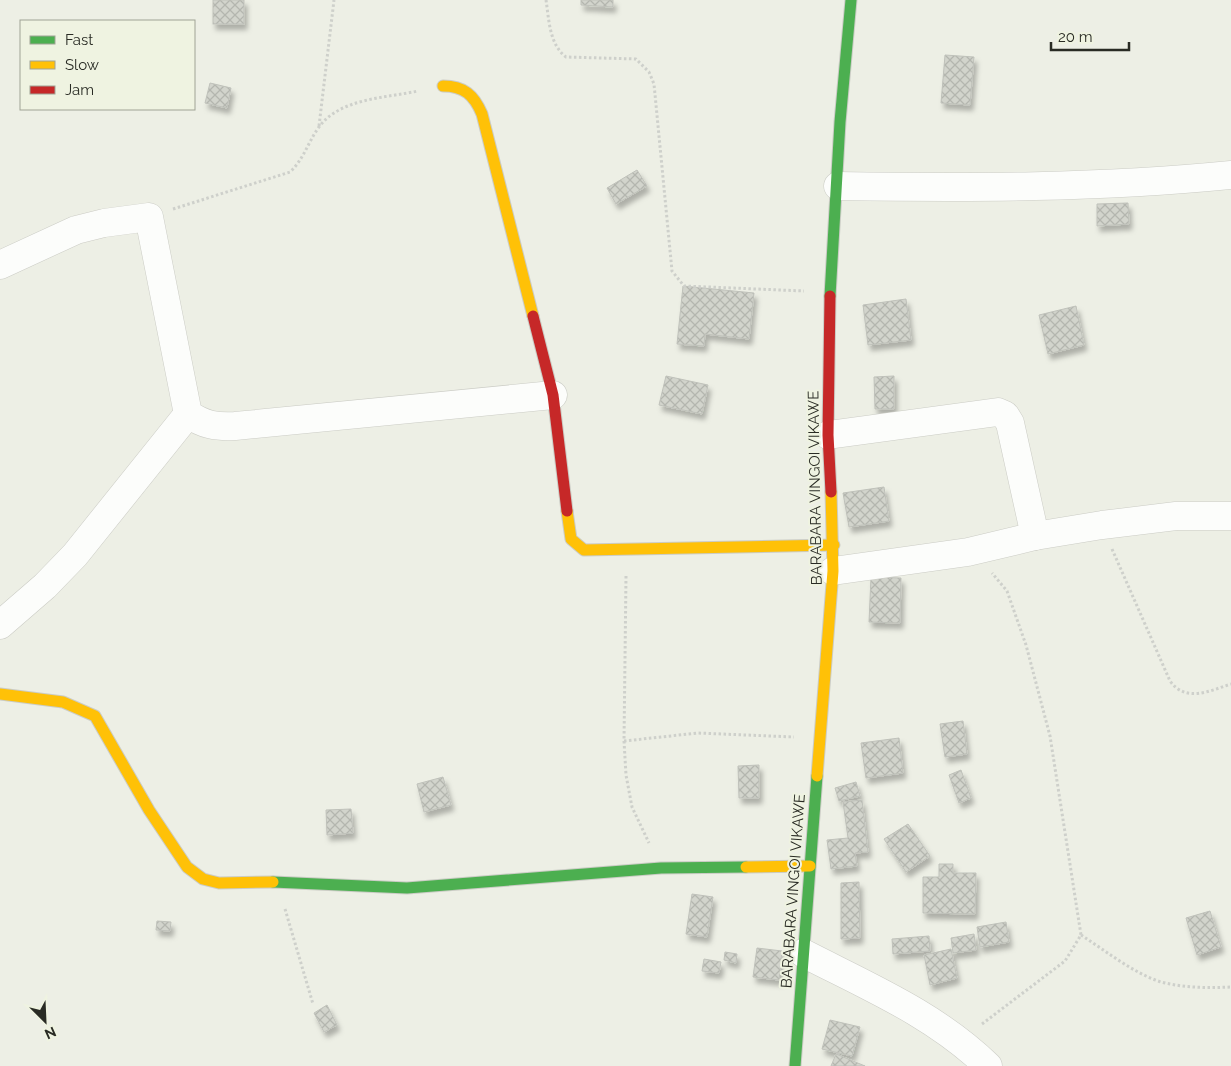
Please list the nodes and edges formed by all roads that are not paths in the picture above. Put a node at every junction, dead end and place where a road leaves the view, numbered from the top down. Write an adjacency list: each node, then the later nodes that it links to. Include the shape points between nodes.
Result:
1 (851, 0): 4 (street, BARABARA VINGOI VIKAWE)
2 (443, 86): 6 (street, via 462,87 470,92 482,114)
3 (1231, 175): 4 (street, via 1096,185 996,188)
4 (838, 186): 8 (street, BARABARA VINGOI VIKAWE, via 830,292)
5 (0, 265): 7 (street, via 76,230 149,217)
6 (553, 395): 7 (street, via 218,427 203,424); 11 (street, via 571,539 584,550)
7 (188, 414): 13 (street, via 75,555)
8 (828, 435): 10 (street, via 998,412 1010,423); 11 (street, BARABARA VINGOI VIKAWE)
9 (1231, 516): 10 (street, via 1176,516)
10 (1035, 536): 12 (street, via 968,552)
11 (834, 545): 12 (street, BARABARA VINGOI VIKAWE)
12 (833, 571): 15 (street, BARABARA VINGOI VIKAWE)
13 (0, 625)
14 (0, 694): 15 (street, via 30,696 87,710 95,716 149,810 187,867 204,879 219,883 277,882 407,888 661,868)
15 (810, 866): 16 (street, BARABARA VINGOI VIKAWE)
16 (803, 953): 17 (street, BARABARA VINGOI VIKAWE); 18 (street, via 924,1015 964,1043)
17 (795, 1066)
18 (988, 1066)

